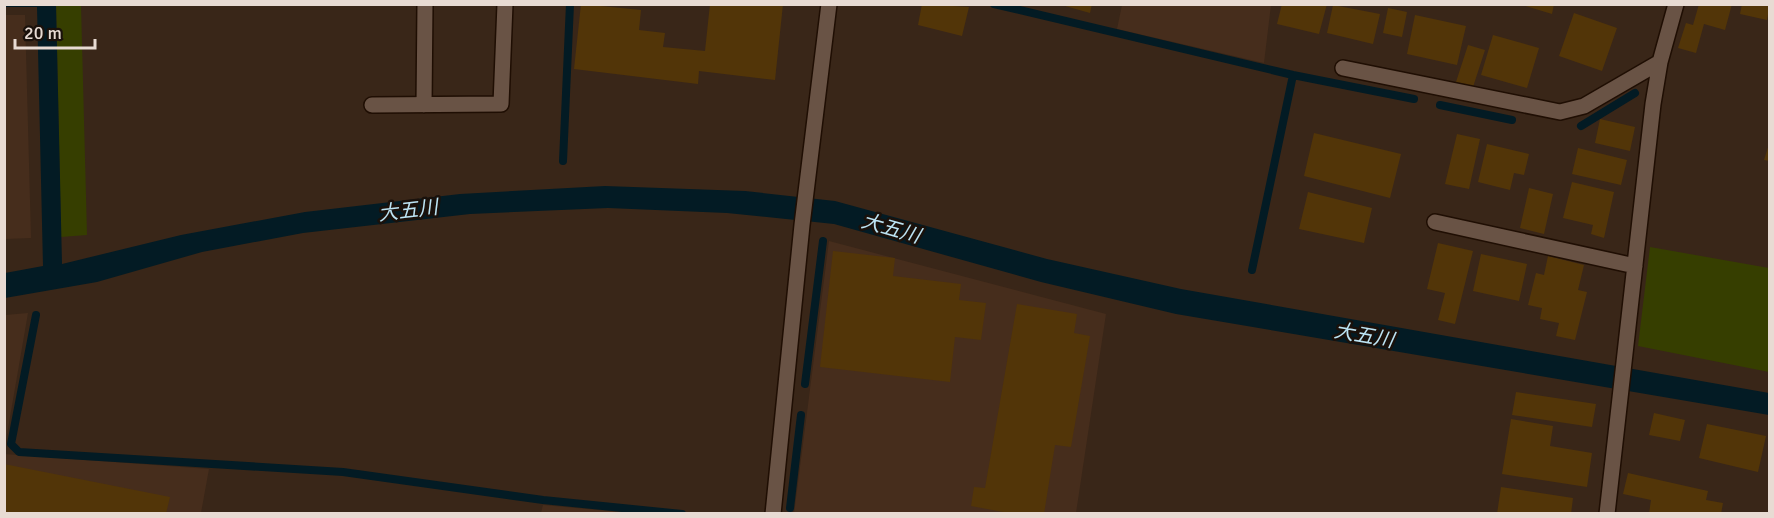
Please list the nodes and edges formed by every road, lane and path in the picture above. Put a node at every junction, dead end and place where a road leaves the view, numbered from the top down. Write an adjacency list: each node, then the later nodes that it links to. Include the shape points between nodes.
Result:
1 (425, 4): 8 (street)
2 (505, 4): 8 (street, via 501,104)
3 (829, 4): 11 (street)
4 (1676, 4): 5 (street)
5 (1660, 63): 6 (street, via 1584,106 1560,112); 10 (street)
6 (1343, 68)
7 (372, 105): 8 (street)
8 (424, 105)
9 (1435, 222): 10 (street)
10 (1635, 266): 12 (street)
11 (773, 513)
12 (1607, 513)

